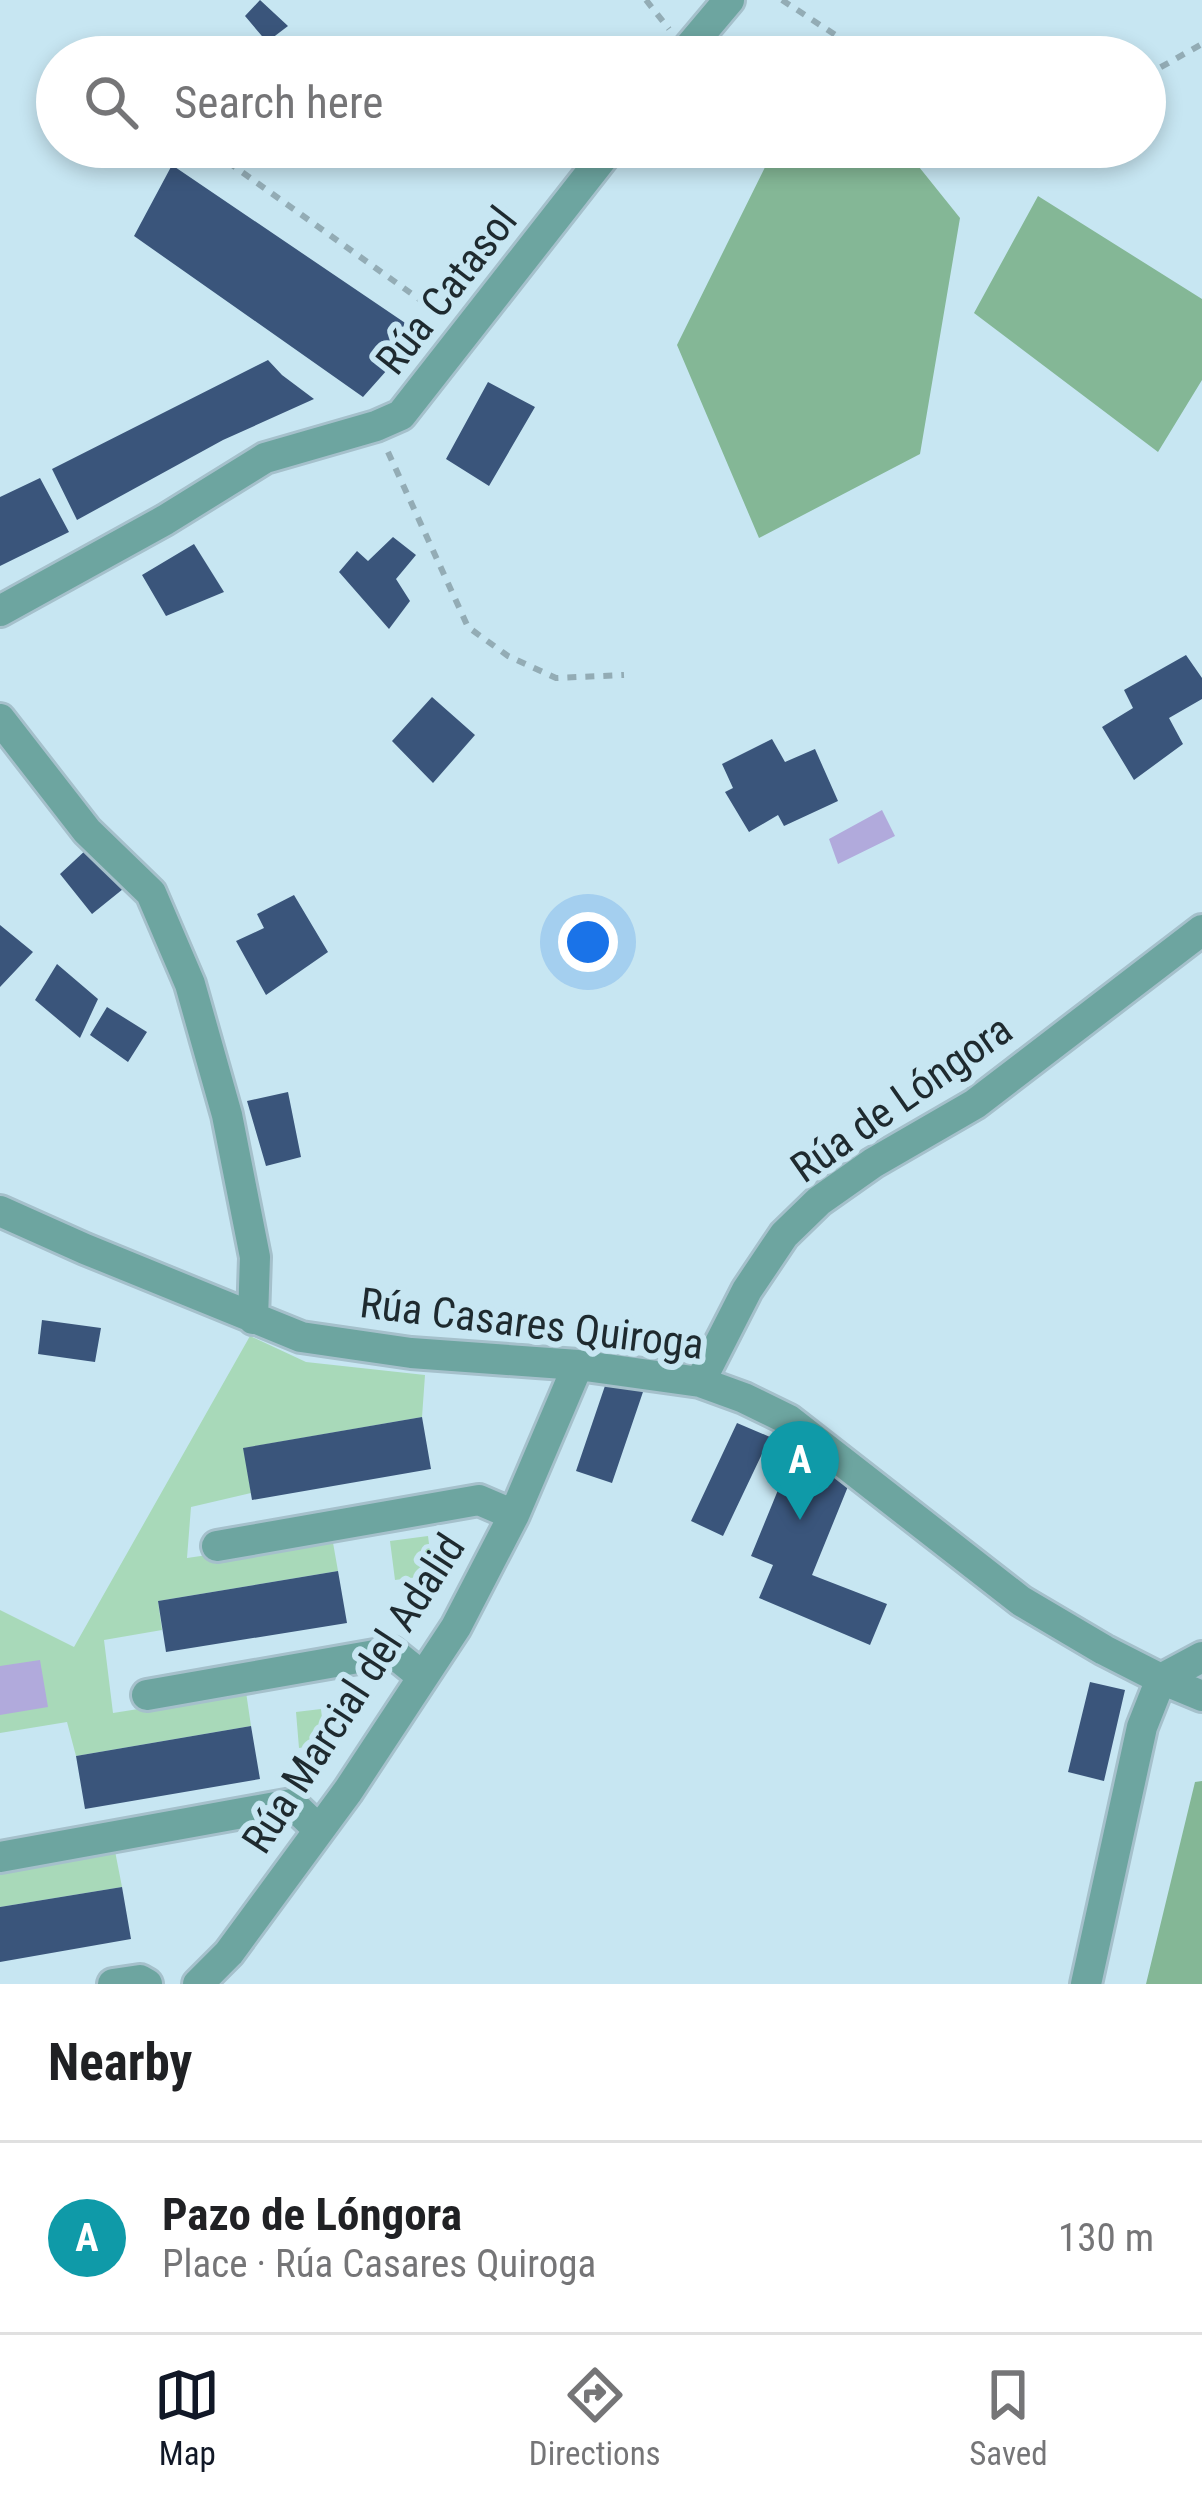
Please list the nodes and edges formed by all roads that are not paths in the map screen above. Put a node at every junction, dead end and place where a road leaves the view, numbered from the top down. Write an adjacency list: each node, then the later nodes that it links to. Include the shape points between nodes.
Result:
1 (729, 0): 2 (street)
2 (699, 36)
3 (595, 168): 4 (street, Rúa Catasol, via 401,416 265,458)
4 (0, 611)
5 (0, 719): 8 (street, via 86,831 151,892 167,929 227,1115 255,1257)
6 (1202, 930): 10 (street, Rúa de Lóngora, via 976,1104 819,1201 747,1290)
7 (0, 1211): 8 (street, Rúa Casares Quiroga)
8 (253, 1318): 9 (street, Rúa Casares Quiroga, via 301,1336 389,1350)
9 (578, 1365): 10 (street, Rúa Casares Quiroga); 11 (street, Rúa Marcial del Adalid)
10 (700, 1382): 15 (street, Rúa Casares Quiroga, via 789,1420 1021,1601)
11 (514, 1515): 12 (street, via 479,1500); 14 (street, Rúa Marcial del Adalid)
12 (217, 1546)
13 (1202, 1657): 15 (street)
14 (423, 1677): 16 (street, via 392,1652); 18 (street, Rúa Marcial del Adalid)
15 (1161, 1679): 17 (street, Rúa Casares Quiroga); 23 (street, via 1142,1726)
16 (147, 1695)
17 (1202, 1696)
18 (319, 1829): 19 (street, via 292,1804); 22 (street, Rúa Marcial del Adalid)
19 (0, 1857)
20 (113, 1984): 21 (street)
21 (147, 1984)
22 (198, 1984)
23 (1086, 1984)

